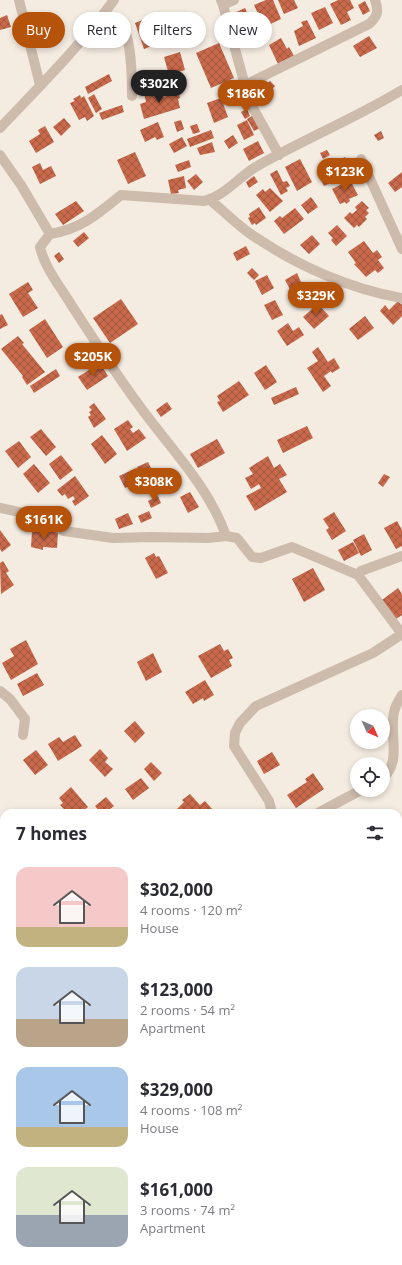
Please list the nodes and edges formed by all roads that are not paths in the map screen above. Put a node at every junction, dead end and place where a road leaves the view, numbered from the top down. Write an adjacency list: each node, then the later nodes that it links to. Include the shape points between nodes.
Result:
1 (19, 0): 9 (street)
2 (114, 0): 6 (street)
3 (234, 0): 5 (street)
4 (375, 0): 10 (street, via 378,8 376,18 369,24)
5 (222, 2): 10 (street)
6 (106, 12)
7 (74, 48): 9 (street)
8 (128, 48): 12 (street, via 132,67)
9 (40, 85): 13 (street)
10 (245, 86): 15 (street, via 253,108)
11 (402, 90): 15 (street, via 336,127)
12 (132, 96)
13 (0, 128)
14 (0, 155): 18 (street)
15 (278, 155): 17 (street, via 252,169)
16 (361, 160): 19 (street)
17 (210, 200): 18 (street, via 121,195 97,214 68,231); 20 (street, via 251,234 300,262 333,278)
18 (50, 234): 22 (street, via 40,247 43,261 144,413 168,441 211,503)
19 (402, 250)
20 (402, 298)
21 (0, 508): 22 (street, via 33,515 64,531 113,538)
22 (226, 536): 24 (street, via 237,538 252,557 261,558 292,547)
23 (402, 556): 24 (street, via 361,571)
24 (358, 575): 25 (street)
25 (402, 634): 31 (street, via 373,653 256,706 240,723 235,733 234,746 265,794)
26 (0, 691): 28 (street, via 10,699 25,719)
27 (402, 695): 29 (street, via 394,712 395,752)
28 (22, 735)
29 (390, 770)
30 (350, 796): 32 (street)
31 (271, 809)
32 (325, 809)

